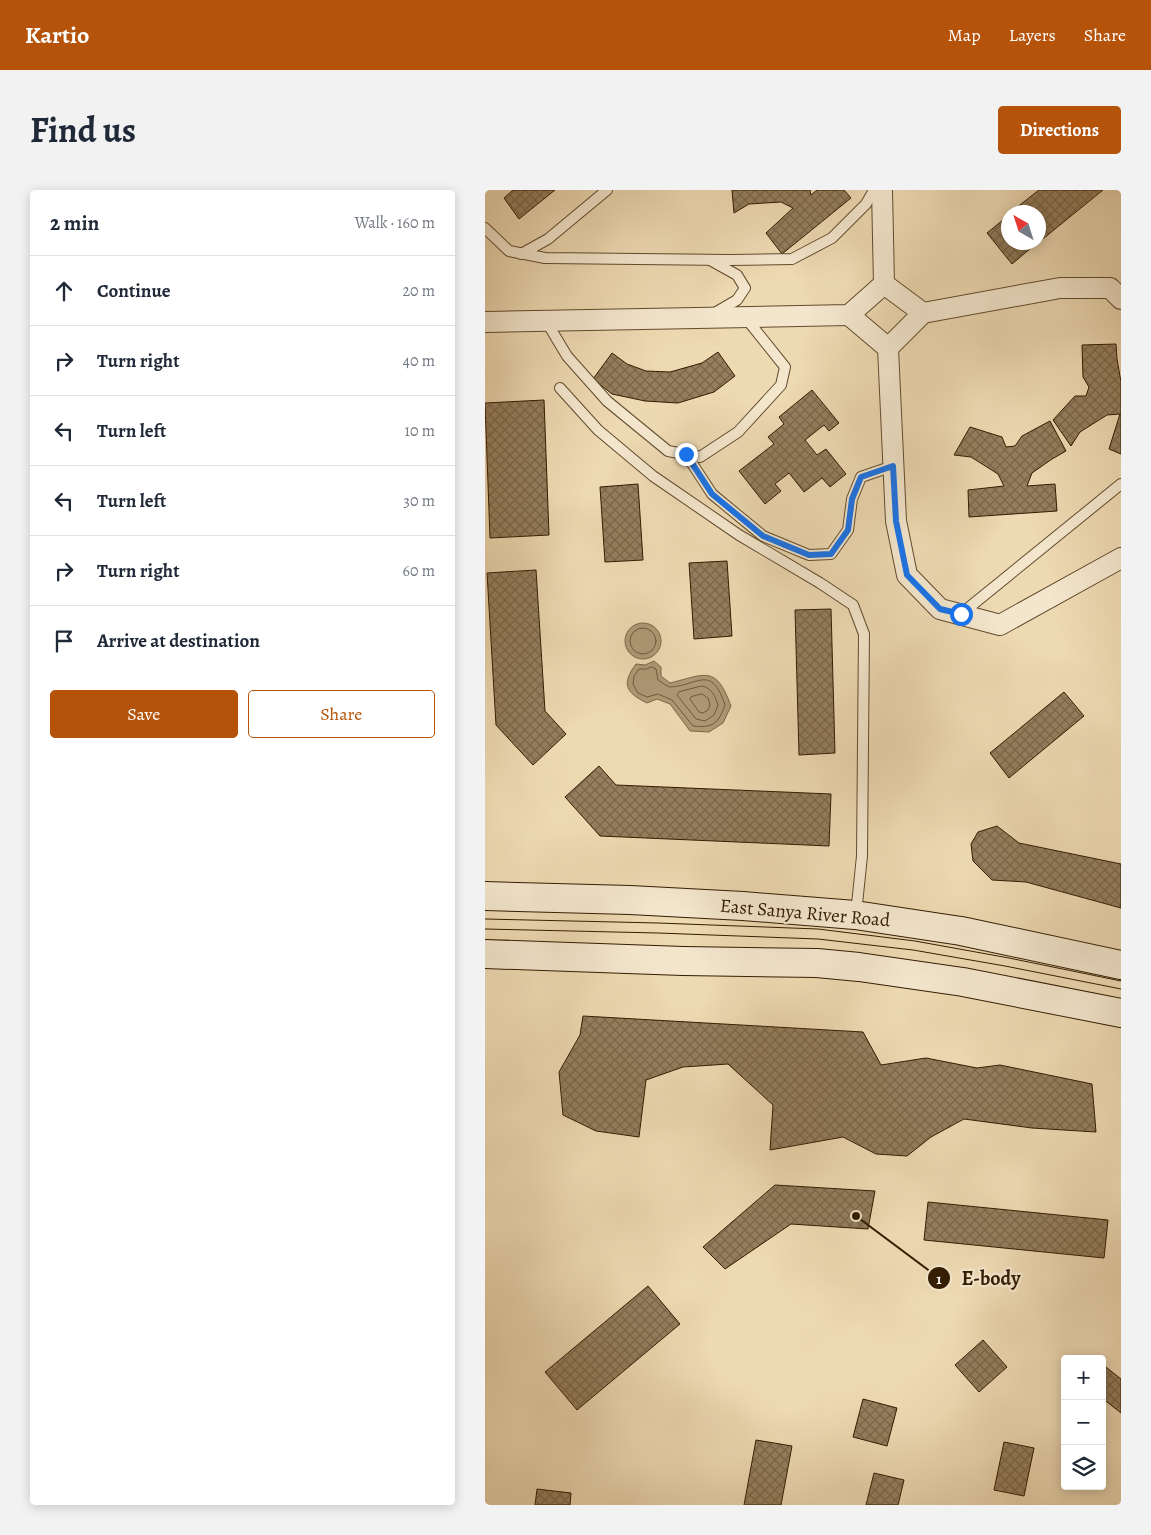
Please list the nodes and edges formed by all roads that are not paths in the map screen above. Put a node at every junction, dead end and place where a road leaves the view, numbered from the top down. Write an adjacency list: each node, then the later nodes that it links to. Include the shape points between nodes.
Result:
1 (607, 190): 5 (lane, via 548,239)
2 (874, 190): 6 (lane, via 866,204 832,238 792,259)
3 (883, 190): 7 (street)
4 (485, 228): 5 (lane, via 509,251)
5 (521, 254): 6 (lane, via 545,258)
6 (707, 259): 12 (lane, via 737,275 745,288 737,300)
7 (884, 284): 9 (street); 10 (street)
8 (1121, 300): 9 (street, via 1110,288 1060,288)
9 (923, 313): 15 (street)
10 (849, 315): 11 (street); 15 (street)
11 (745, 317): 12 (street); 17 (lane, via 785,368 781,384 738,432 700,457)
12 (706, 318): 13 (street)
13 (546, 321): 14 (street); 17 (lane, via 567,356 607,401 668,452)
14 (485, 322)
15 (888, 348): 18 (street)
16 (560, 388): 23 (lane, via 598,430 653,476 739,535 853,605 864,634 862,856)
17 (686, 454): 18 (lane, via 712,494 763,536 809,555 831,554 848,530 852,499 861,477)
18 (893, 466): 21 (street, via 896,521 907,575 940,609)
19 (1121, 484): 21 (lane)
20 (1121, 558): 21 (street, via 1000,625)
21 (961, 614)
22 (485, 896): 23 (main road, East Sanya River Road, via 630,900)
23 (855, 915): 25 (main road, East Sanya River Road, via 961,931)
24 (485, 954): 26 (main road, via 817,963 963,982)
25 (1121, 965)
26 (1121, 1013)

